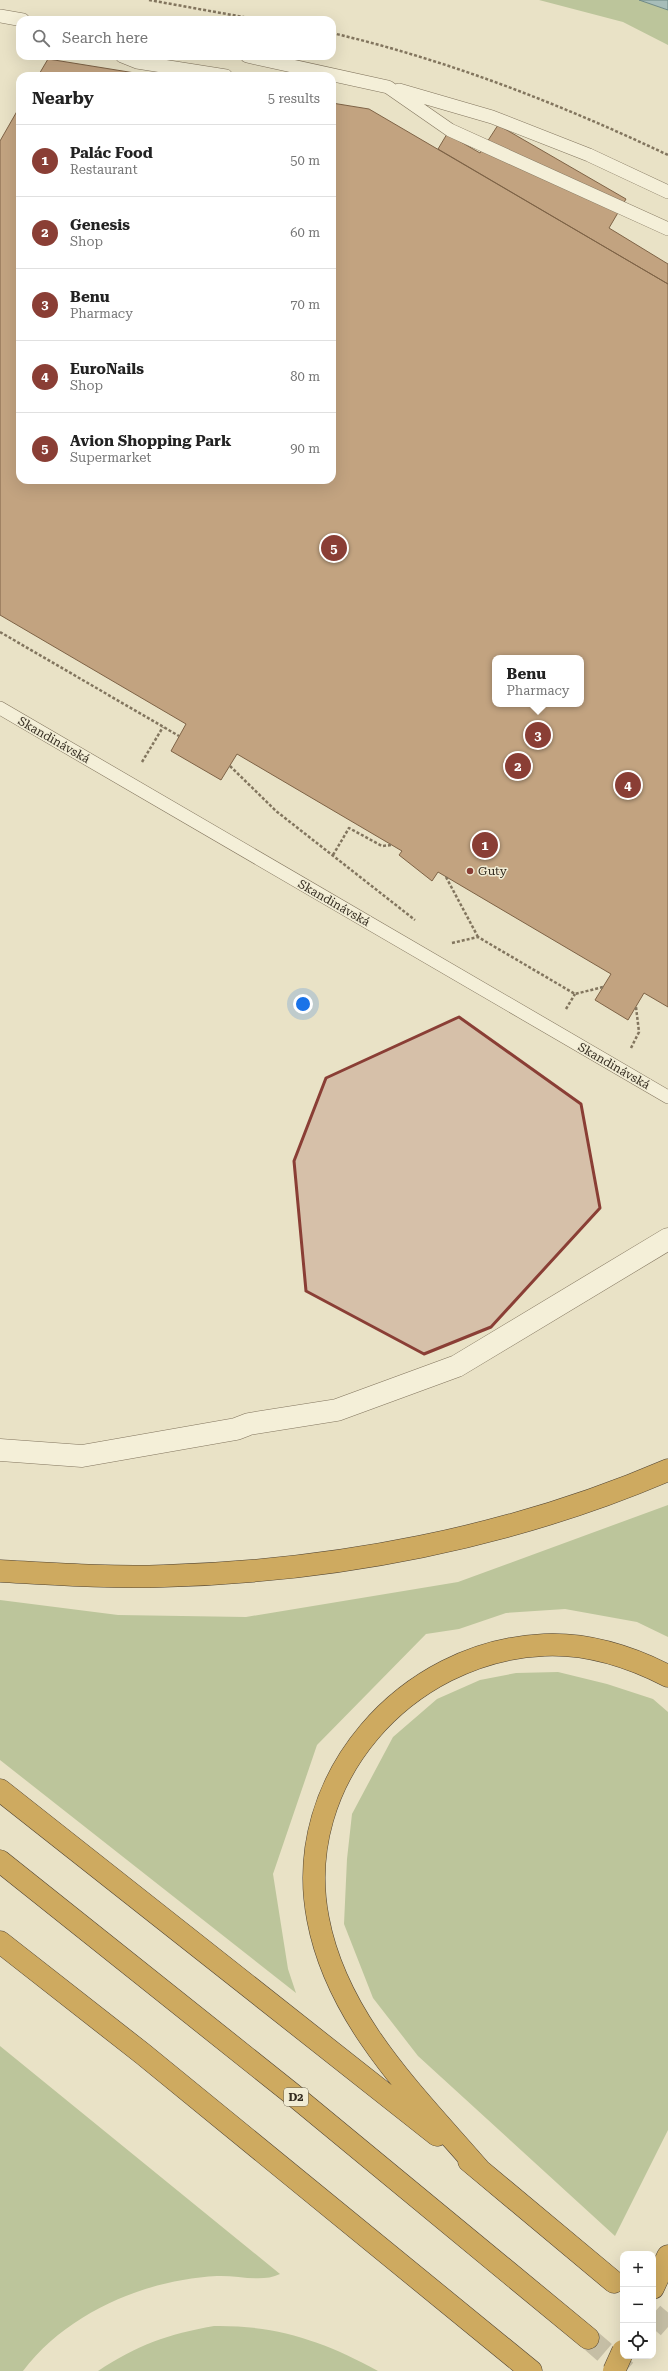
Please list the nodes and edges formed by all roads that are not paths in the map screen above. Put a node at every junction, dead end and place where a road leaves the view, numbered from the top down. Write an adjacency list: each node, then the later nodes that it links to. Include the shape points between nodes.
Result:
1 (0, 16): 2 (lane)
2 (16, 19)
3 (132, 60): 5 (lane)
4 (265, 60): 6 (lane)
5 (201, 72)
6 (318, 72)
7 (336, 76): 8 (lane)
8 (388, 87): 9 (lane, via 492,117 589,155); 10 (lane, via 450,130)
9 (668, 192)
10 (668, 228)
11 (0, 708): 12 (lane, Skandinávská)
12 (668, 1097)
13 (668, 1239): 14 (street, via 457,1366 337,1410 82,1456)
14 (0, 1450)
15 (668, 1470): 16 (highway, via 572,1506 492,1530 411,1549 329,1563 247,1572 163,1576 80,1576)
16 (0, 1571)
17 (668, 1676): 21 (highway, via 643,1663 611,1652 578,1646 518,1647 479,1656 447,1669 392,1706 369,1730 334,1788 323,1819 317,1852 315,1886 318,1919 337,1978 350,2006 371,2040 395,2072)
18 (0, 1790): 21 (highway)
19 (0, 1861): 25 (highway, D2, via 291,2093)
20 (0, 1942): 27 (highway, via 149,2059)
21 (480, 2169): 23 (highway)
22 (668, 2256): 24 (highway)
23 (614, 2282)
24 (653, 2287)
25 (588, 2338)
26 (620, 2358): 28 (highway, bridge)
27 (531, 2371)
28 (614, 2371)

